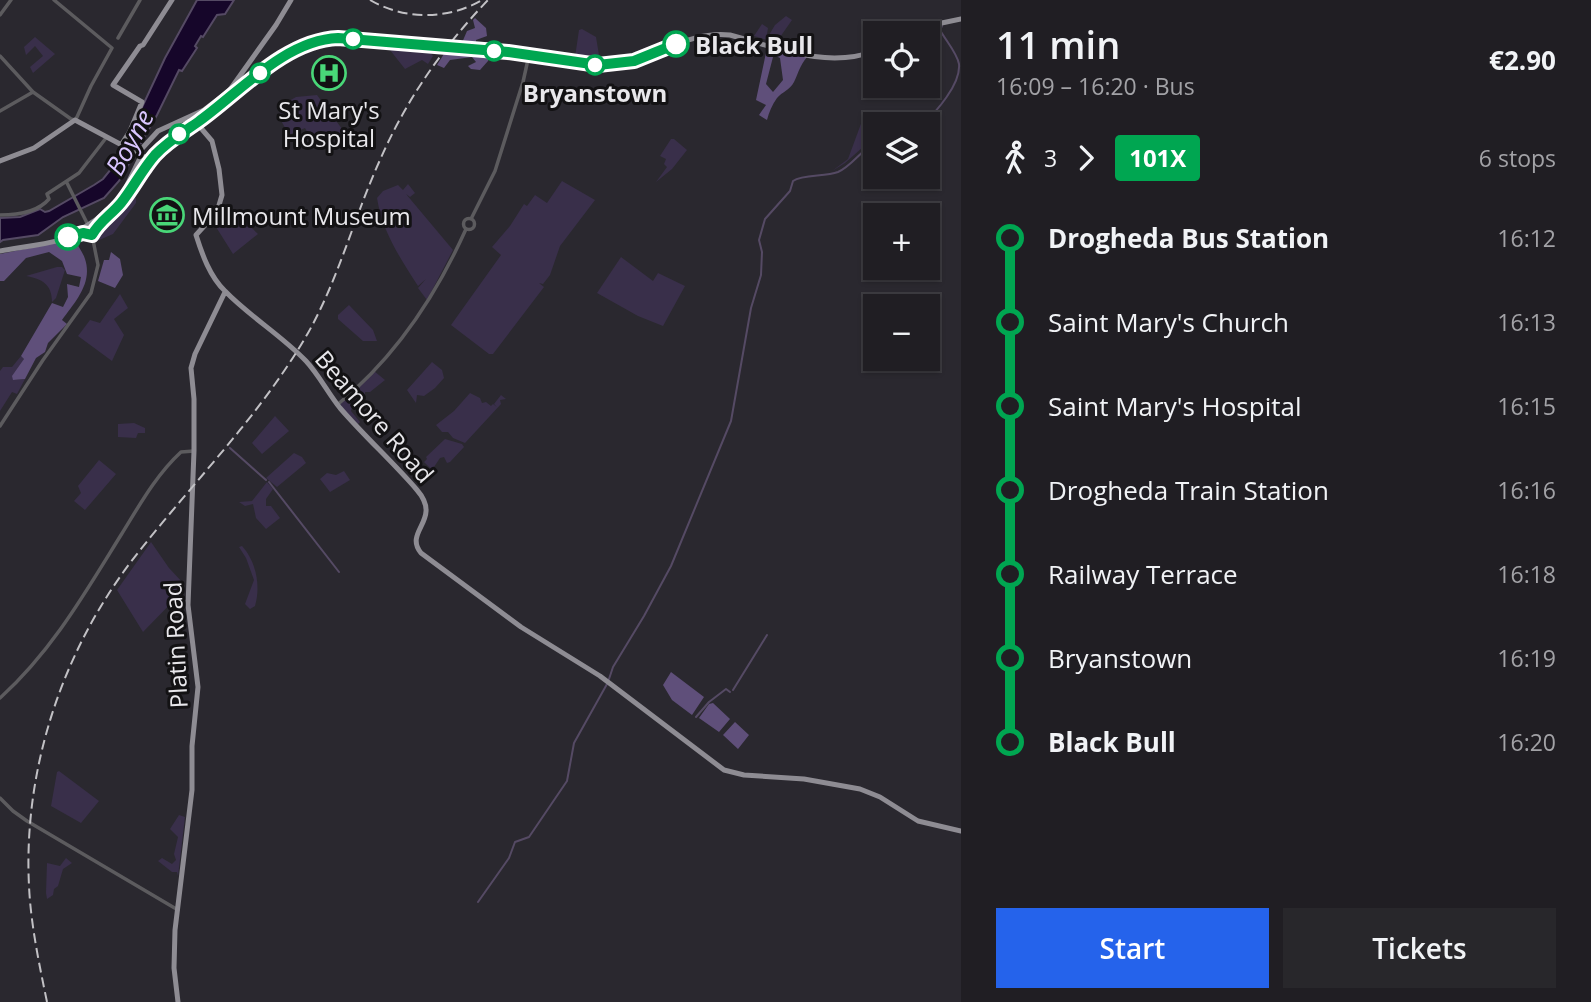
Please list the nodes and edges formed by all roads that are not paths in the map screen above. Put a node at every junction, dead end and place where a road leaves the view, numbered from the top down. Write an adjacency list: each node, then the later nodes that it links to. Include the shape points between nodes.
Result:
1 (6, 0): 7 (street)
2 (11, 0): 7 (street)
3 (54, 0): 16 (street, via 111,48)
4 (140, 0): 10 (street)
5 (172, 0): 19 (main road, via 113,85 142,102)
6 (291, 0): 20 (main road, via 229,91 204,110 154,133)
7 (1, 14)
8 (961, 19): 9 (main road)
9 (940, 23)
10 (119, 37)
11 (863, 54): 12 (main road, via 819,58 717,34 697,36 624,63 590,64)
12 (529, 55): 17 (main road, via 326,38 279,60); 29 (street, via 495,171 471,219 464,221 466,229 427,305 390,353)
13 (0, 56): 14 (street)
14 (33, 92): 15 (street); 16 (street)
15 (0, 111)
16 (75, 120): 18 (main road); 21 (main road, via 32,148)
17 (195, 122): 20 (main road); 28 (main road, via 212,141 222,195 217,212 196,233 211,272)
18 (106, 138): 19 (main road); 22 (street)
19 (122, 146): 20 (main road)
20 (142, 156): 25 (main road, via 123,194); 25 (main road, via 120,205)
21 (0, 161)
22 (67, 183): 23 (street, via 47,194 44,204 16,215); 24 (street)
23 (0, 215)
24 (83, 215): 25 (street); 26 (main road, via 82,226)
25 (90, 230): 26 (main road); 27 (main road); 30 (street, via 98,265 91,293)
26 (70, 234): 27 (main road)
27 (0, 250)
28 (225, 292): 29 (main road, Beamore Road, via 303,358); 31 (main road, Platin Road, via 192,363)
29 (337, 405): 34 (main road, Beamore Road, via 424,501 427,513 415,538 418,550 521,627 600,676 724,770 860,789 918,821)
30 (0, 426)
31 (194, 451): 32 (street, via 181,452 158,479 60,634); 35 (main road, Platin Road, via 188,605 197,707)
32 (0, 698)
33 (0, 798): 35 (street, via 27,821)
34 (961, 831)
35 (177, 910): 36 (main road, Platin Road, via 174,957)
36 (178, 1002)

